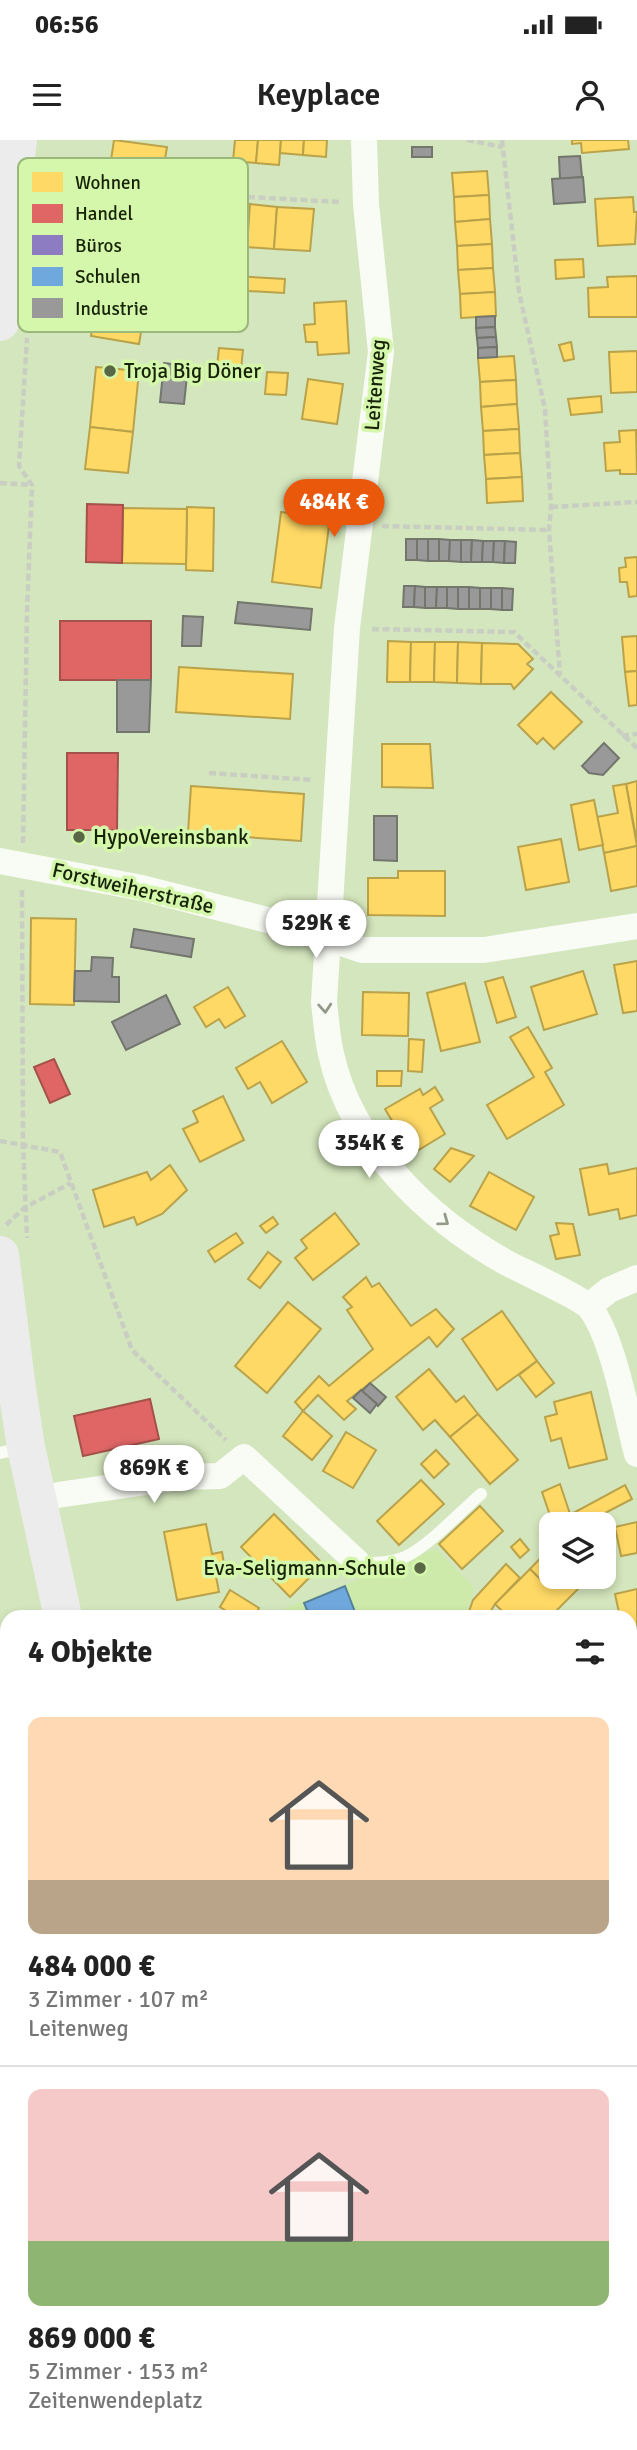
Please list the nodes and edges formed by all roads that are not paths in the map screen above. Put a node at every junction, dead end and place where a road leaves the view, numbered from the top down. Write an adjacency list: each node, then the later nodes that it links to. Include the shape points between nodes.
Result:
1 (18, 140): 3 (main road)
2 (364, 140): 6 (street, Leitenweg, via 381,352 347,628)
3 (0, 322)
4 (0, 861): 6 (street, Forstweiherstraße, via 142,888)
5 (637, 926): 6 (street, Forstweiherstraße, via 484,950 362,950)
6 (329, 940): 9 (street, Leitenweg, one-way to 9, via 324,1002 331,1054 345,1098 396,1178 439,1219 503,1261)
7 (0, 1255): 10 (main road, via 16,1389)
8 (637, 1278): 9 (street, via 609,1290)
9 (589, 1306): 11 (street, via 604,1332)
10 (13, 1450): 13 (main road)
11 (637, 1454)
12 (481, 1494): 14 (lane, via 405,1557 372,1564)
13 (37, 1502): 14 (street, via 181,1477 220,1476 244,1457); 15 (main road)
14 (357, 1562)
15 (61, 1610)

